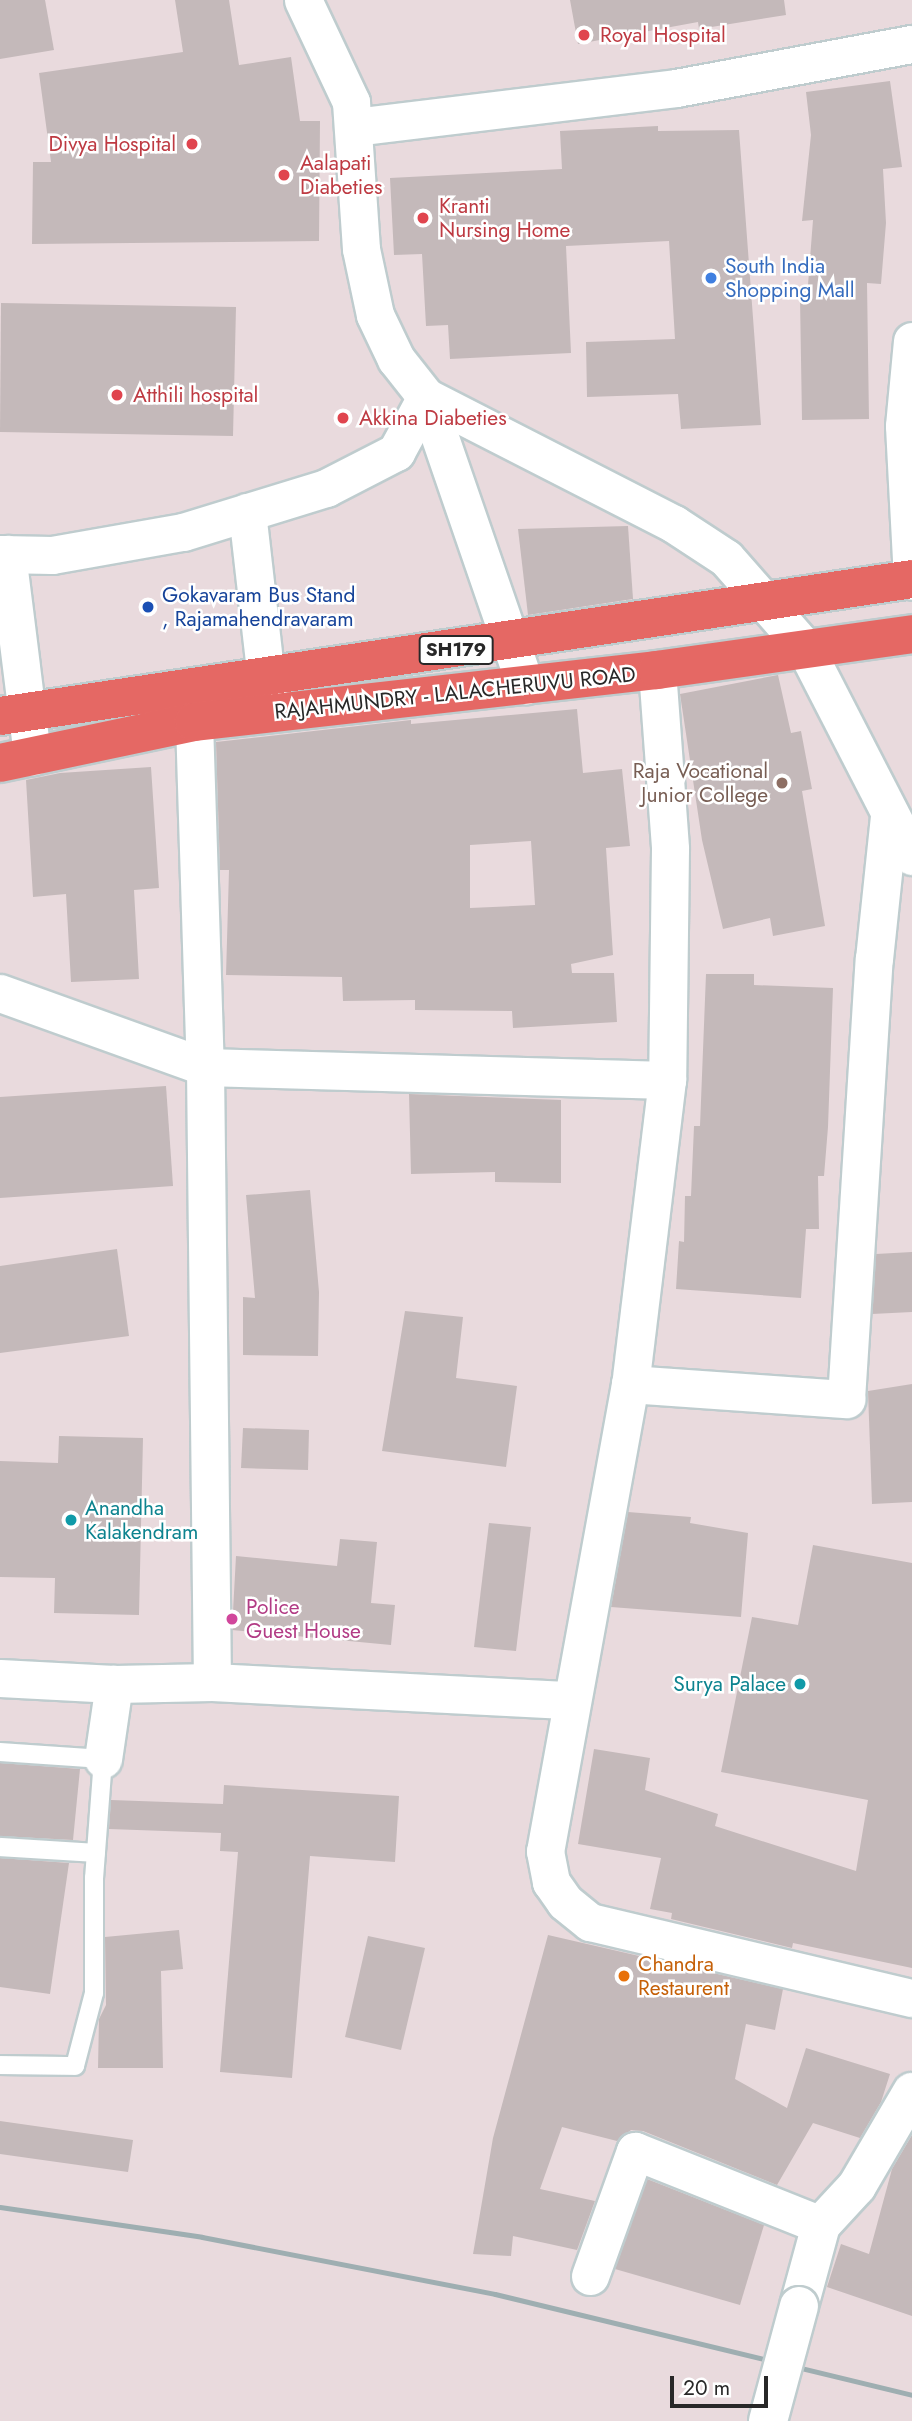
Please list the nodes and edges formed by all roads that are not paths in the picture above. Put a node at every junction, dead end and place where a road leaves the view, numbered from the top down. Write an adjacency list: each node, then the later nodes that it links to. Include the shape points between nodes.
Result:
1 (303, 0): 3 (street, via 340,72)
2 (912, 44): 3 (street, via 637,93)
3 (355, 127): 5 (street, via 361,249 375,315 396,359)
4 (912, 341): 6 (street)
5 (426, 397): 7 (street, via 396,452 326,488); 10 (street, via 674,524 726,558); 12 (street)
6 (908, 425): 9 (street)
7 (247, 512): 8 (street, via 183,532 52,555); 16 (street)
8 (3, 554): 17 (street)
9 (912, 580): 10 (main road, SH179)
10 (765, 602): 12 (main road, SH179); 13 (street)
11 (912, 634): 13 (main road, RAJAHMUNDRY - LALACHERUVU ROAD / SH179)
12 (510, 642): 15 (street); 16 (main road, SH179)
13 (804, 648): 14 (main road, RAJAHMUNDRY - LALACHERUVU ROAD / SH179); 20 (street)
14 (657, 670): 15 (main road, RAJAHMUNDRY - LALACHERUVU ROAD / SH179); 24 (street, via 670,849)
15 (525, 685): 16 (main road, RAJAHMUNDRY - LALACHERUVU ROAD / SH179)
16 (268, 696): 17 (main road, SH179); 18 (main road, RAJAHMUNDRY - LALACHERUVU ROAD / SH179)
17 (13, 715): 19 (street)
18 (194, 722): 19 (main road, RAJAHMUNDRY - LALACHERUVU ROAD / SH179); 23 (street)
19 (16, 759)
20 (889, 816): 21 (street); 25 (street, via 874,959 846,1399)
21 (912, 856)
22 (0, 993): 23 (street)
23 (205, 1066): 24 (street); 27 (street)
24 (667, 1080): 25 (street)
25 (630, 1384): 29 (street)
26 (0, 1678): 28 (street)
27 (212, 1682): 28 (street); 29 (street)
28 (114, 1684): 31 (street)
29 (571, 1700): 34 (street, via 545,1851 551,1882 565,1902 590,1922)
30 (0, 1752): 31 (lane)
31 (103, 1759): 33 (lane)
32 (0, 1847): 33 (lane)
33 (96, 1853): 35 (lane, via 94,1993 75,2066)
34 (912, 1998)
35 (0, 2065)
36 (912, 2092): 37 (street, via 857,2186)
37 (821, 2225): 38 (street, via 635,2151); 39 (street, bridge)
38 (590, 2276)
39 (768, 2421)

